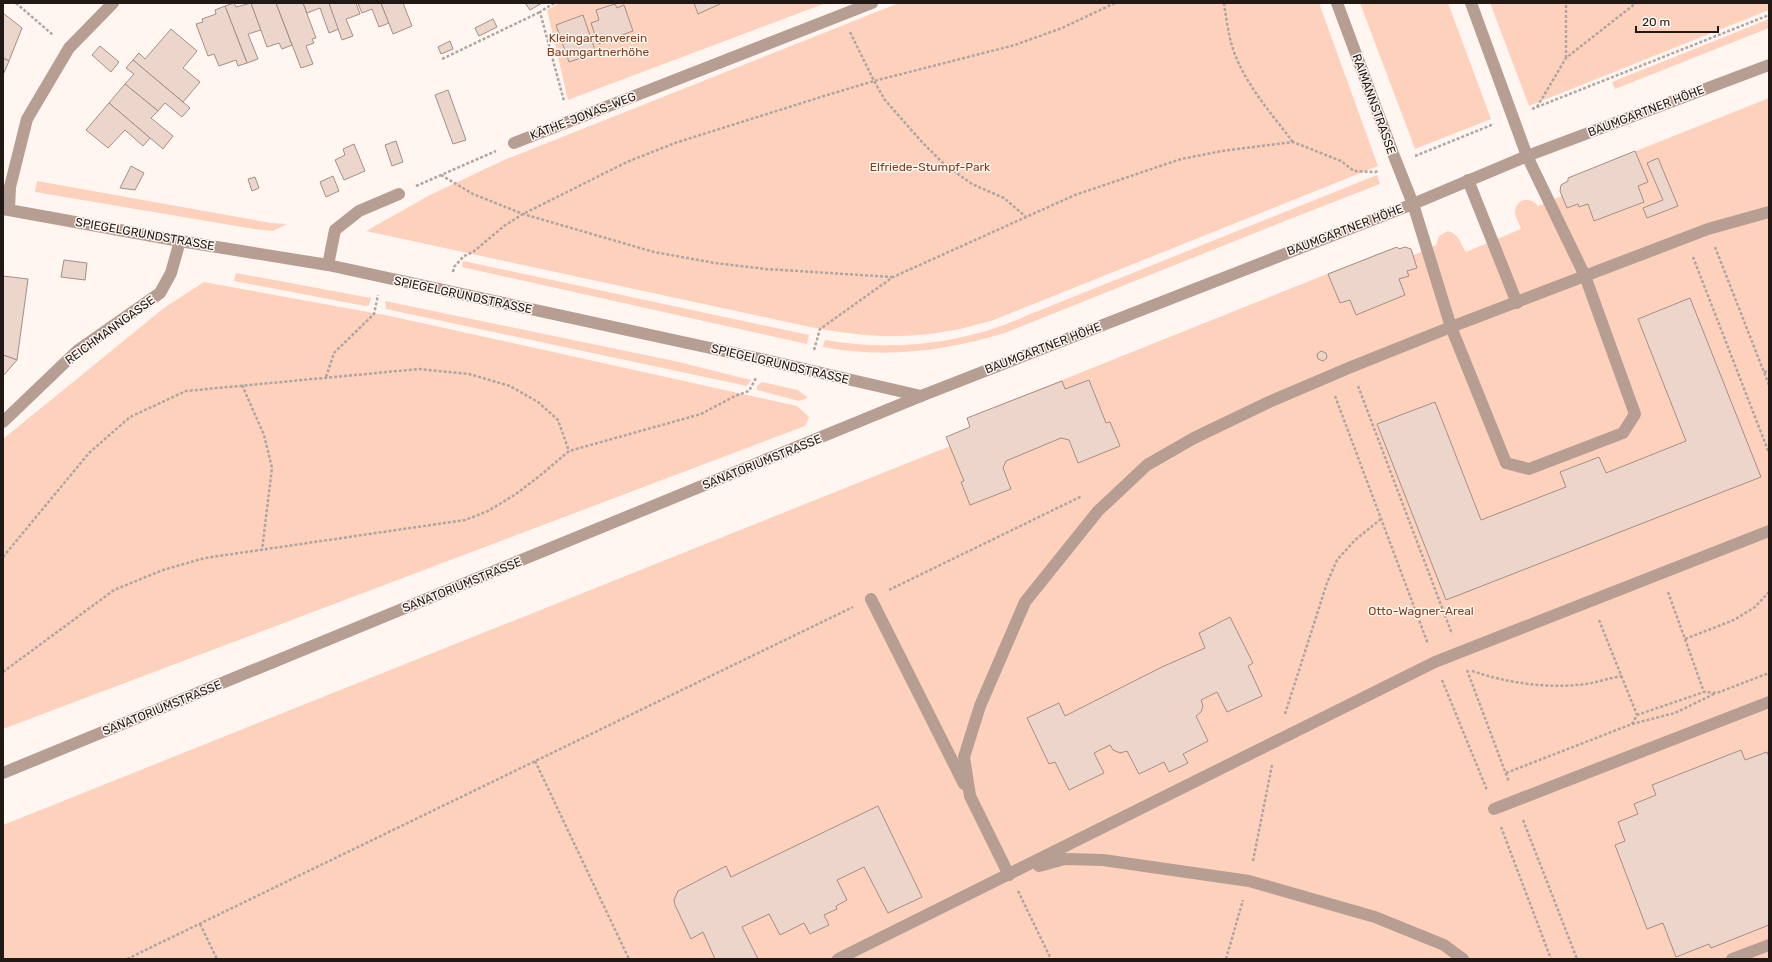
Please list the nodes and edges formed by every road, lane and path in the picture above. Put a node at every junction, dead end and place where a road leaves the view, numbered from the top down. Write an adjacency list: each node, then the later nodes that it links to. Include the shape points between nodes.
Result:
1 (16, 3): 14 (path)
2 (113, 3): 14 (street)
3 (554, 3): 11 (path)
4 (872, 3): 12 (street, KÄTHE-JONAS-WEG)
5 (1115, 3): 18 (path, via 1062,28 1015,46)
6 (1224, 3): 22 (path, via 1232,47 1242,68)
7 (1337, 3): 25 (street, RAIMANNSTRASSE)
8 (1471, 3): 20 (street)
9 (1566, 3): 15 (path)
10 (1636, 3): 15 (path)
11 (540, 12): 16 (path); 21 (path)
12 (842, 15): 18 (path); 21 (street, KÄTHE-JONAS-WEG)
13 (1769, 15): 19 (path)
14 (69, 48): 30 (street, via 27,119)
15 (1566, 58): 19 (path)
16 (442, 59)
17 (1769, 64): 24 (street, BAUMGARTNER HÖHE)
18 (874, 81): 32 (path, via 675,143 627,162); 33 (path, via 885,100 920,141 944,164 972,184 1004,198)
19 (1537, 107): 20 (path)
20 (1512, 117): 24 (street); 25 (path)
21 (570, 121): 23 (street, KÄTHE-JONAS-WEG)
22 (1293, 142): 25 (path, via 1340,161 1354,171 1375,172); 33 (path, via 1181,159 1076,195)
23 (514, 143): 26 (path, KÄTHE-JONAS-WEG)
24 (1527, 156): 27 (street, BAUMGARTNER HÖHE); 38 (street)
25 (1397, 164): 29 (street, RAIMANNSTRASSE)
26 (442, 175): 28 (path, KÄTHE-JONAS-WEG); 32 (path, via 473,194)
27 (1468, 180): 29 (street, BAUMGARTNER HÖHE); 42 (street)
28 (400, 194): 37 (street, via 359,212 336,230)
29 (1413, 204): 43 (street, RAIMANNSTRASSE); 51 (street, BAUMGARTNER HÖHE)
30 (6, 209): 36 (street, SPIEGELGRUNDSTRASSE)
31 (1769, 212): 34 (street)
32 (523, 214): 40 (path, via 654,252 707,262 766,269); 41 (path, via 464,256 454,267)
33 (1026, 217): 40 (path)
34 (1708, 230): 35 (street); 47 (path)
35 (1686, 238): 38 (street); 54 (path)
36 (180, 241): 37 (street, SPIEGELGRUNDSTRASSE); 52 (street, REICHMANNGASSE, via 171,273 160,293 77,351)
37 (328, 265): 39 (street, SPIEGELGRUNDSTRASSE)
38 (1585, 276): 42 (street); 43 (street, RAIMANNSTRASSE, via 1635,414 1623,433 1529,469 1506,463)
39 (380, 277): 41 (street, SPIEGELGRUNDSTRASSE); 48 (path, via 374,314 334,352)
40 (893, 277): 45 (path, via 820,329)
41 (451, 292): 44 (street, SPIEGELGRUNDSTRASSE)
42 (1517, 303): 43 (street)
43 (1451, 327): 76 (street, via 1269,402 1194,438 1147,465 1098,511 1024,602 980,706 964,757)
44 (762, 359): 45 (street, SPIEGELGRUNDSTRASSE); 53 (path, via 749,391 701,414)
45 (810, 370): 51 (street, SPIEGELGRUNDSTRASSE)
46 (1769, 371): 47 (path)
47 (1764, 372): 50 (path)
48 (326, 377): 49 (path); 53 (path, via 419,369 469,374 510,386 538,402 558,420)
49 (242, 385): 57 (path, via 264,435 272,468); 58 (path, via 186,391 130,418 89,453)
50 (1769, 385)
51 (921, 396): 75 (street, SANATORIUMSTRASSE)
52 (3, 422)
53 (569, 451): 57 (path, via 516,494 488,511 465,520)
54 (1769, 453)
55 (1084, 496): 61 (path)
56 (1769, 531): 59 (street)
57 (262, 550): 65 (path, via 205,558 163,570 114,590)
58 (3, 557)
59 (1661, 573): 62 (street); 63 (path)
60 (1769, 592): 63 (path, via 1755,607 1734,620)
61 (871, 599): 73 (path); 76 (street)
62 (1591, 601): 67 (path); 78 (street, via 1435,662)
63 (1685, 639): 68 (path)
64 (1466, 668): 67 (path, via 1495,679 1515,683 1558,686 1586,684)
65 (3, 671)
66 (1769, 673): 69 (path)
67 (1622, 676): 71 (path)
68 (1704, 692): 69 (path); 71 (path)
69 (1717, 693): 72 (path, via 1675,713)
70 (1769, 702): 77 (street)
71 (1637, 715): 72 (path)
72 (1632, 724): 74 (path)
73 (535, 761): 79 (path); 83 (path)
74 (1506, 772)
75 (3, 773)
76 (970, 796): 78 (street)
77 (1494, 809)
78 (1009, 875): 84 (street); 85 (path); 86 (street, via 1065,859 1103,860 1249,881 1375,917 1444,945)
79 (200, 924): 81 (path); 82 (path)
80 (1769, 945): 87 (street)
81 (127, 959)
82 (217, 959)
83 (629, 959)
84 (838, 959)
85 (1051, 959)
86 (1463, 959)
87 (1732, 959)

